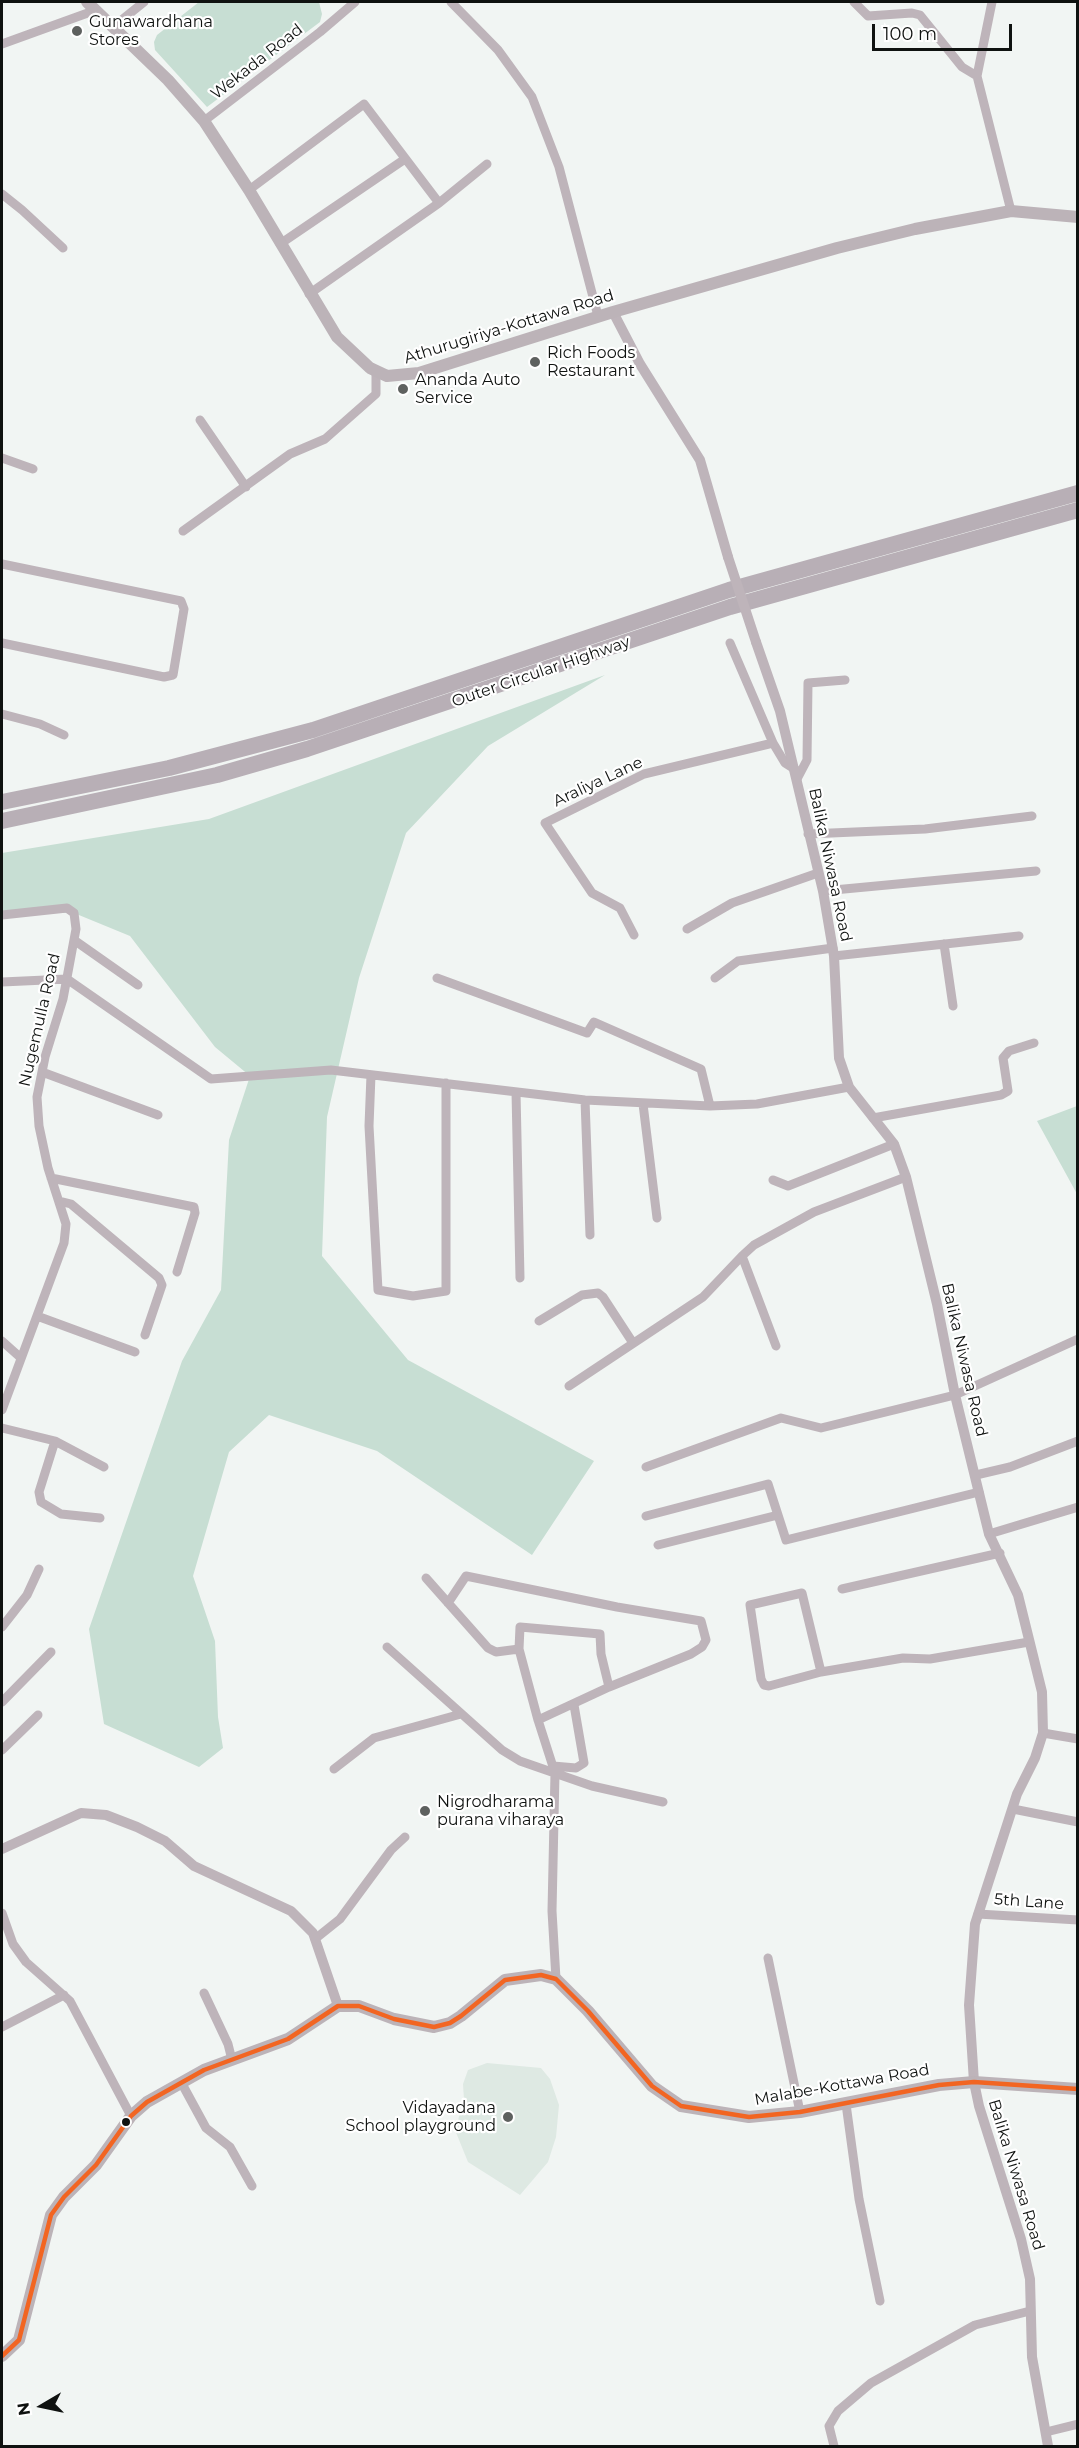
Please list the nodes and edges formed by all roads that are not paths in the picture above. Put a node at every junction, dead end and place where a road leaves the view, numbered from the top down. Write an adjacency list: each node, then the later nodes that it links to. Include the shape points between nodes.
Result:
1 (144, 2): 7 (street)
2 (354, 2): 10 (street, Wekada Road)
3 (451, 2): 22 (street, via 498,50 532,97 559,167)
4 (854, 2): 9 (street, via 868,16 920,15 962,67)
5 (992, 2): 9 (street)
6 (92, 6): 7 (main road); 8 (street)
7 (112, 27): 10 (main road)
8 (2, 44)
9 (977, 76): 16 (street)
10 (204, 121): 13 (main road)
11 (405, 159): 13 (street, via 364,104); 15 (street); 18 (street)
12 (487, 165): 15 (street)
13 (249, 190): 18 (main road)
14 (2, 194): 19 (street)
15 (439, 203): 20 (street)
16 (1011, 211): 17 (main road, Athurugiriya-Kottawa Road); 21 (main road, Athurugiriya-Kottawa Road, via 837,248)
17 (1077, 217)
18 (280, 244): 20 (main road)
19 (63, 248)
20 (309, 294): 23 (main road, via 337,337)
21 (613, 312): 22 (main road, Athurugiriya-Kottawa Road); 38 (street, Balika Niwasa Road, bridge, via 640,364 700,460 780,711)
22 (598, 316): 23 (main road, Athurugiriya-Kottawa Road, via 419,373 403,377)
23 (376, 372): 27 (street, via 376,394 325,439 290,454)
24 (200, 420): 27 (street)
25 (2, 458): 26 (street)
26 (33, 469)
27 (246, 487): 30 (street)
28 (1077, 493): 39 (highway, Outer Circular Highway, via 729,590 313,730 169,768)
29 (1077, 510): 41 (highway, Outer Circular Highway, via 730,607 307,749 217,775)
30 (183, 531)
31 (2, 564): 32 (street, via 181,601 184,609 173,675 164,677)
32 (2, 643)
33 (730, 643): 37 (street)
34 (845, 680): 38 (street, via 808,683 807,760)
35 (2, 714): 36 (street)
36 (64, 735)
37 (773, 743): 38 (street); 48 (street, Araliya Lane, via 644,774 545,823 592,892 620,908)
38 (796, 775): 42 (street, Balika Niwasa Road)
39 (2, 802)
40 (1032, 816): 42 (street, via 925,829)
41 (2, 821)
42 (808, 834): 44 (street, Balika Niwasa Road)
43 (1036, 871): 45 (street)
44 (818, 873): 45 (street, Balika Niwasa Road); 47 (street, via 732,903)
45 (823, 891): 52 (street, Balika Niwasa Road)
46 (2, 915): 50 (street, Nugemulla Road, via 67,908 74,913)
47 (687, 929)
48 (634, 935)
49 (1018, 936): 51 (street)
50 (74, 940): 55 (street, Nugemulla Road); 57 (street)
51 (944, 944): 52 (street); 58 (street)
52 (833, 952): 54 (street, via 738,961); 63 (street, Balika Niwasa Road, via 839,1058)
53 (437, 978): 67 (street, via 587,1033 594,1022 701,1069)
54 (715, 978)
55 (67, 979): 56 (street); 60 (street, Nugemulla Road); 61 (street, via 211,1079 331,1070)
56 (2, 982)
57 (138, 985)
58 (953, 1006)
59 (1034, 1043): 69 (street, via 1009,1051 1003,1058 1008,1091 1000,1095)
60 (42, 1072): 68 (street); 72 (street, Nugemulla Road, via 37,1097 39,1126)
61 (370, 1075): 62 (street); 62 (street, via 378,1290 413,1296 446,1291)
62 (447, 1083): 64 (street)
63 (849, 1087): 67 (street, via 757,1104); 69 (street, Balika Niwasa Road)
64 (516, 1092): 65 (street); 79 (street)
65 (585, 1100): 66 (street); 76 (street)
66 (643, 1104): 67 (street); 75 (street)
67 (710, 1106)
68 (158, 1115)
69 (873, 1118): 70 (street, Balika Niwasa Road)
70 (894, 1144): 71 (street, Balika Niwasa Road); 73 (street, via 788,1186)
71 (906, 1177): 77 (street, via 814,1212 754,1245); 90 (street, Balika Niwasa Road)
72 (51, 1178): 74 (street, Nugemulla Road); 78 (street, via 194,1207)
73 (773, 1180)
74 (59, 1201): 80 (street, Nugemulla Road, via 66,1224 64,1243); 82 (street, via 71,1204 159,1278 162,1285)
75 (657, 1218)
76 (590, 1236)
77 (742, 1256): 85 (street, via 703,1297); 86 (street)
78 (177, 1272)
79 (520, 1278)
80 (37, 1316): 87 (street); 88 (street, Nugemulla Road)
81 (539, 1321): 85 (street, via 582,1295 598,1293)
82 (145, 1335)
83 (1077, 1339): 90 (street)
84 (2, 1341): 88 (street)
85 (633, 1343): 89 (street)
86 (776, 1346)
87 (135, 1352)
88 (21, 1358): 91 (street, Nugemulla Road)
89 (569, 1386)
90 (955, 1395): 96 (street, via 821,1428 781,1418); 97 (street, Balika Niwasa Road)
91 (2, 1410)
92 (2, 1428): 93 (street)
93 (55, 1441): 95 (street); 102 (street, via 39,1492 41,1502 61,1514)
94 (1077, 1441): 97 (street, via 1011,1467)
95 (105, 1467)
96 (646, 1467)
97 (976, 1475): 98 (street, Balika Niwasa Road)
98 (979, 1492): 100 (street, via 786,1540); 103 (street, Balika Niwasa Road)
99 (1077, 1507): 103 (street)
100 (778, 1515): 101 (street, via 768,1484); 104 (street)
101 (646, 1516)
102 (100, 1518)
103 (989, 1534): 105 (street, Balika Niwasa Road)
104 (658, 1545)
105 (1000, 1553): 108 (street); 111 (street, Balika Niwasa Road, via 1018,1595)
106 (39, 1569): 110 (street, via 27,1595)
107 (426, 1578): 109 (street)
108 (842, 1589)
109 (448, 1603): 113 (street, via 488,1648 496,1652); 116 (street, via 466,1576 701,1621 706,1640 702,1647)
110 (2, 1627)
111 (1029, 1642): 115 (street); 122 (street, Balika Niwasa Road, via 1042,1692)
112 (387, 1647): 119 (street)
113 (519, 1648): 116 (street, via 520,1627 600,1634); 121 (street)
114 (51, 1652): 117 (street)
115 (821, 1672): 115 (street, via 764,1684 750,1605 802,1593)
116 (609, 1687): 118 (street)
117 (2, 1702)
118 (574, 1705): 121 (street); 126 (street, via 584,1763 576,1768)
119 (461, 1714): 125 (street, via 374,1738); 126 (street, via 520,1761)
120 (38, 1715): 124 (street)
121 (538, 1720): 126 (street)
122 (1043, 1733): 123 (street); 128 (street, Balika Niwasa Road)
123 (1077, 1738)
124 (3, 1744)
125 (334, 1769)
126 (554, 1769): 127 (street, via 592,1786); 137 (street, via 552,1911)
127 (663, 1802)
128 (1013, 1809): 129 (street); 132 (street, Balika Niwasa Road)
129 (1077, 1822)
130 (405, 1837): 135 (street, via 340,1919)
131 (2, 1849): 135 (street, via 81,1813 106,1815 165,1842 194,1866 291,1911)
132 (978, 1914): 134 (street, 5th Lane); 144 (street, Balika Niwasa Road, via 969,2005)
133 (2, 1915): 139 (street, via 13,1944 26,1962)
134 (1077, 1920)
135 (315, 1939): 140 (street)
136 (768, 1958): 147 (street)
137 (556, 1979): 140 (main road, via 541,1975 505,1980 450,2024 434,2027 394,2019 359,2006); 147 (main road, Malabe-Kottawa Road, via 652,2086 681,2106 749,2117)
138 (204, 1993): 142 (street)
139 (64, 1995): 141 (street); 148 (street)
140 (338, 2006): 142 (main road, via 288,2038)
141 (2, 2027)
142 (232, 2060): 143 (main road)
143 (181, 2082): 148 (main road); 149 (street, via 206,2128 230,2148)
144 (974, 2082): 145 (main road, Malabe-Kottawa Road); 146 (main road, Malabe-Kottawa Road); 151 (street, Balika Niwasa Road, via 1021,2239 1030,2279)
145 (1077, 2089)
146 (846, 2104): 147 (main road, Malabe-Kottawa Road); 150 (street, via 859,2199)
147 (801, 2112)
148 (131, 2116): 152 (main road, via 96,2166 51,2215 19,2340)
149 (252, 2186)
150 (880, 2301)
151 (1030, 2311): 154 (street, Balika Niwasa Road, via 1032,2357); 155 (street, via 975,2325 871,2383 838,2411 829,2426)
152 (2, 2356)
153 (1077, 2424): 154 (street)
154 (1046, 2432): 156 (street, Balika Niwasa Road)
155 (834, 2446)
156 (1048, 2446)

